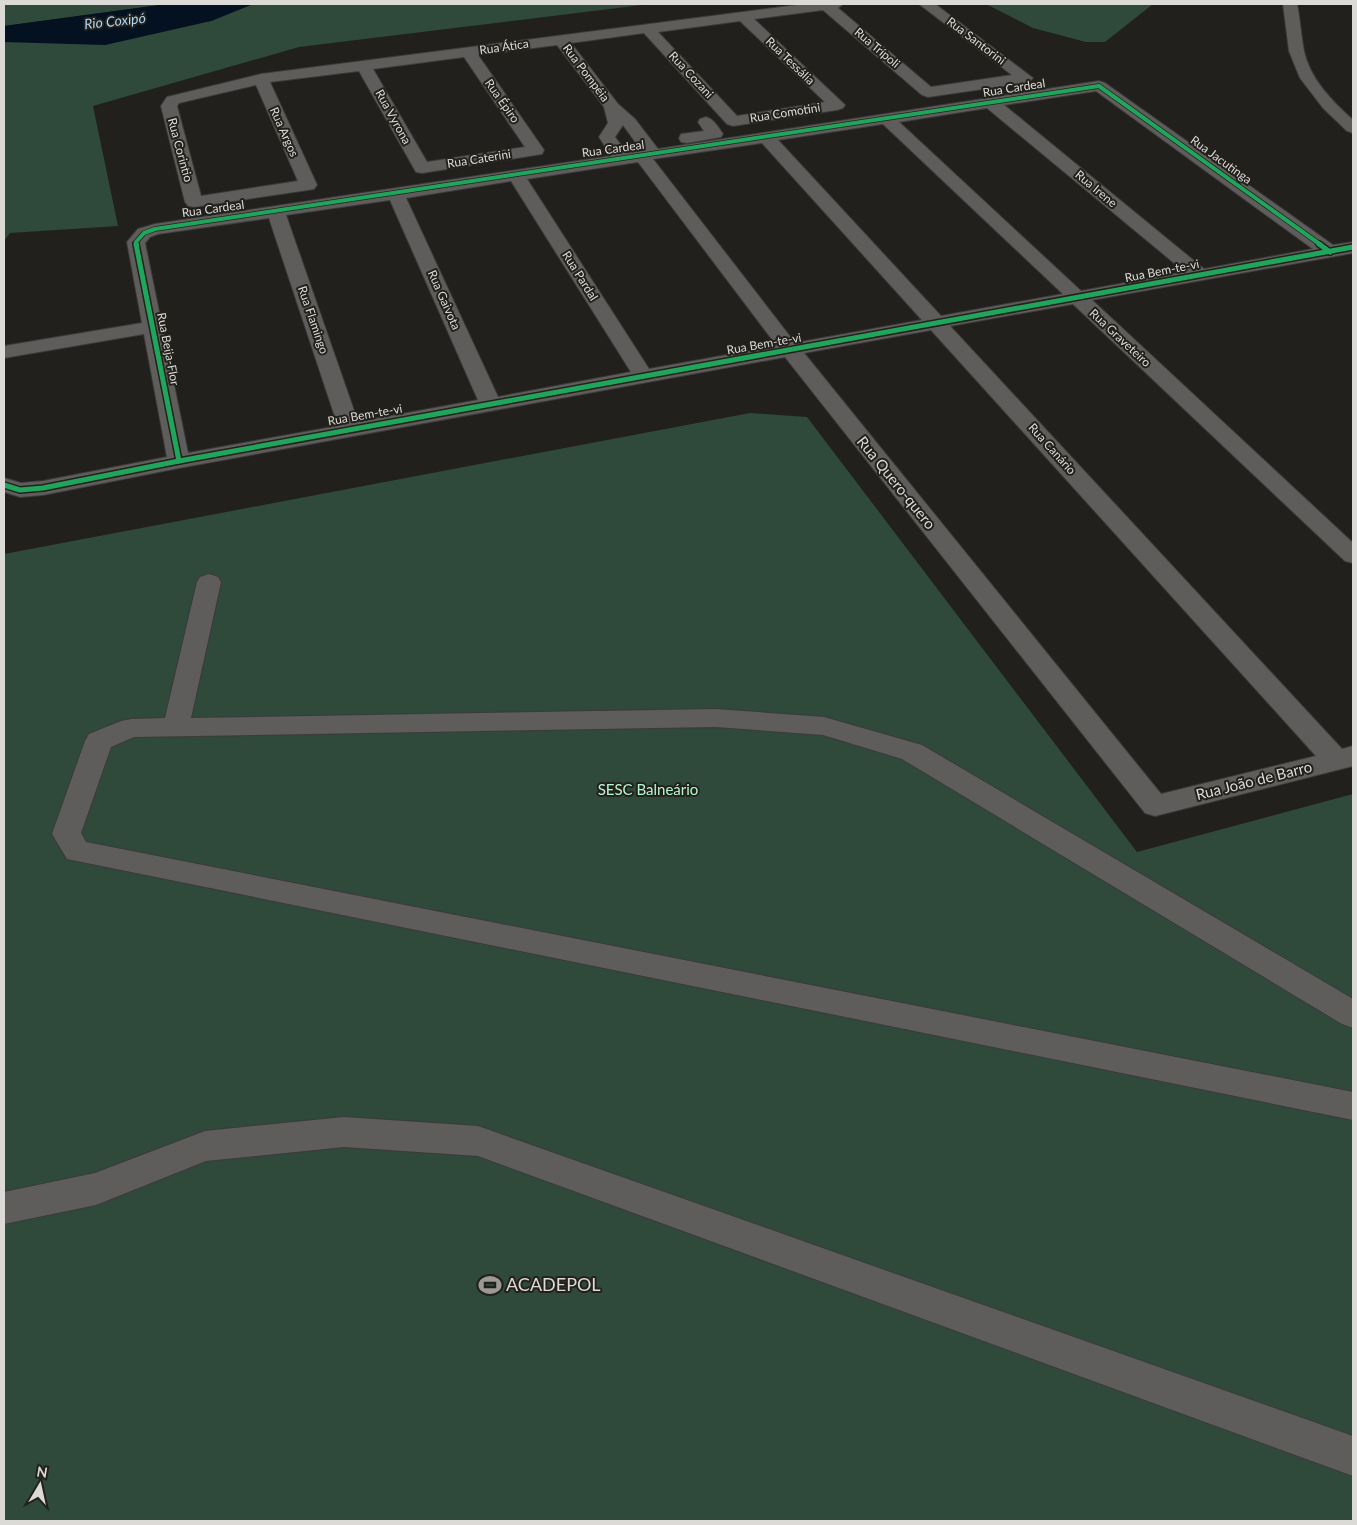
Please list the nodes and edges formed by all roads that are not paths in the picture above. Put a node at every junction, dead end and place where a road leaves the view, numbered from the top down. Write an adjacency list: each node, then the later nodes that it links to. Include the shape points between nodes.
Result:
1 (831, 4): 4 (street, Rua Ática); 11 (street, Rua Trípoli)
2 (926, 4): 11 (street, Rua Santorini, via 1025,78)
3 (1290, 4): 19 (street, via 1297,51 1304,71 1314,89)
4 (743, 16): 5 (street, Rua Ática); 15 (street, Rua Tessália)
5 (648, 28): 6 (street, Rua Ática); 17 (street, Rua Cozani)
6 (560, 39): 7 (street, Rua Ática); 14 (street, Rua Pompéia)
7 (468, 52): 8 (street, Rua Ática); 22 (street, Rua Épiro)
8 (364, 66): 9 (street, Rua Ática); 24 (street, Rua Vyrona)
9 (260, 79): 12 (street, Rua Ática); 27 (street, Rua Argos, via 308,184)
10 (1099, 86): 13 (street, Rua Cardeal); 31 (street, Rua Jacutinga)
11 (928, 92)
12 (173, 100): 27 (street, Rua Corintio, via 168,106)
13 (991, 103): 16 (street, Rua Cardeal); 32 (street, Rua Irene)
14 (612, 106): 23 (street, Rua Pompéia, via 630,124 632,137); 23 (street, Rua Pompéia, via 616,123 607,137)
15 (837, 106): 17 (street, Rua Comotini)
16 (887, 119): 21 (street, Rua Cardeal); 33 (street, Rua Graveteiro)
17 (733, 121)
18 (706, 122): 20 (street, via 715,134)
19 (1353, 128)
20 (681, 138): 21 (street, Rua Cardeal); 23 (street, Rua Cardeal)
21 (767, 138): 34 (street, Rua Canário)
22 (536, 150): 24 (street, Rua Caterini)
23 (643, 156): 25 (street, Rua Cardeal); 36 (street, Rua Quero-quero)
24 (422, 168)
25 (516, 175): 26 (street, Rua Cardeal); 38 (street, Rua Pardal)
26 (396, 194): 28 (street, Rua Cardeal); 39 (street, Rua Gaivota)
27 (194, 202)
28 (276, 212): 29 (street, Rua Cardeal, via 155,229 144,233); 40 (street, Rua Flamingo)
29 (136, 242): 35 (street, Rua Beija-Flor)
30 (1353, 247): 31 (street, Rua Bem-te-vi)
31 (1330, 252): 32 (street, Rua Bem-te-vi)
32 (1200, 275): 33 (street, Rua Bem-te-vi)
33 (1078, 298): 34 (street, Rua Bem-te-vi); 43 (street, Rua Graveteiro)
34 (937, 324): 36 (street, Rua Bem-te-vi); 46 (street, Rua Canário)
35 (153, 327): 37 (street); 41 (street, Rua Beija-Flor)
36 (791, 351): 38 (street, Rua Bem-te-vi); 47 (street, Rua Quero-quero)
37 (4, 352)
38 (644, 377): 39 (street, Rua Bem-te-vi)
39 (491, 405): 40 (street, Rua Bem-te-vi)
40 (350, 429): 41 (street, Rua Bem-te-vi)
41 (178, 461): 42 (street, via 43,488 20,490)
42 (4, 485)
43 (1353, 556)
44 (209, 582): 45 (street)
45 (176, 727): 48 (street, via 716,718 824,726 912,752); 49 (street, via 131,728 99,741 66,834 77,851)
46 (1345, 758): 47 (street, Rua João de Barro)
47 (1155, 806)
48 (1353, 1015)
49 (1353, 1106)
50 (4, 1208): 51 (street, via 96,1189 206,1146 344,1132 478,1141)
51 (1353, 1456)

